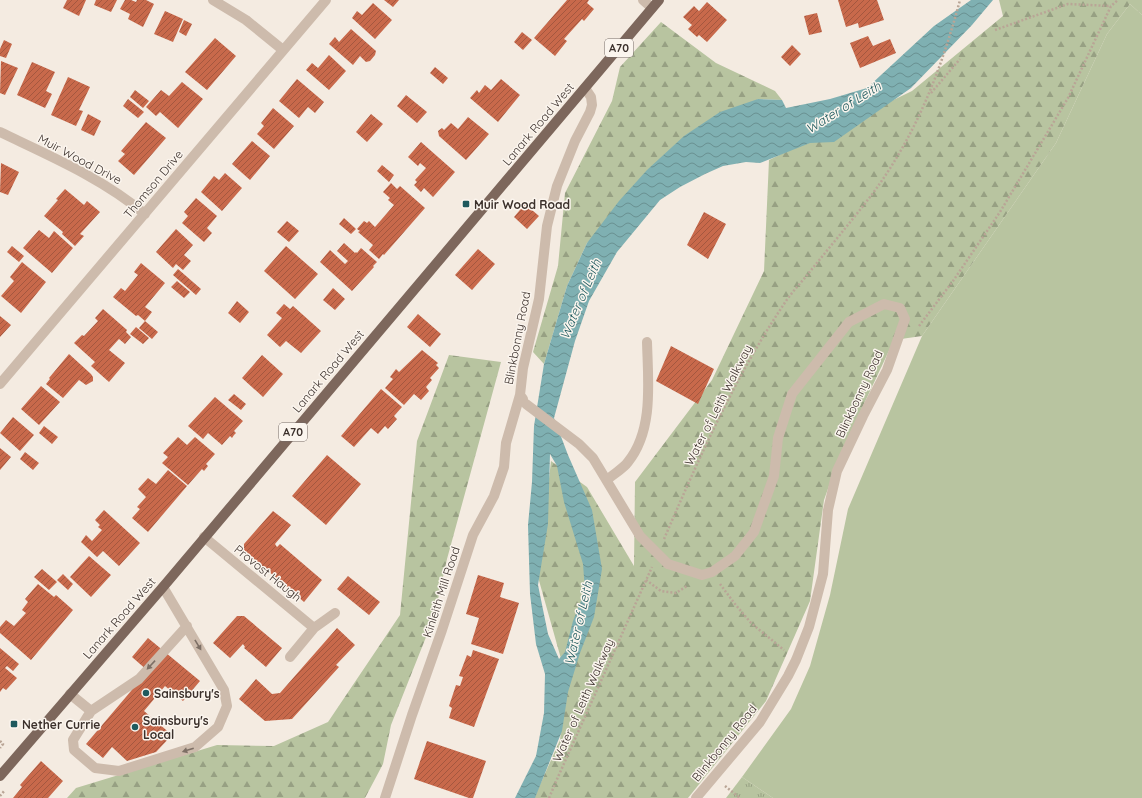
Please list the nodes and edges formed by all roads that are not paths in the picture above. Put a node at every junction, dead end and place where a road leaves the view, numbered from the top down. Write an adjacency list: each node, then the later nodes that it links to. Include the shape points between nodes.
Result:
1 (213, 0): 5 (street, via 246,20)
2 (326, 0): 5 (street, Thomson Drive)
3 (643, 0): 4 (street)
4 (656, 4): 6 (main road, Lanark Road West / A70)
5 (283, 50): 8 (street, Thomson Drive)
6 (585, 88): 11 (street, Blinkbonny Road, via 592,97 592,105 557,186); 13 (main road, Lanark Road West / A70)
7 (0, 132): 8 (street, Muir Wood Drive, via 93,178)
8 (145, 214): 10 (street, Thomson Drive)
9 (647, 342): 12 (street, via 648,401 641,441 628,463)
10 (0, 384)
11 (520, 395): 12 (street, Blinkbonny Road, bridge, via 526,404 579,444 593,458); 22 (street, Kinleith Mill Road, via 506,443 504,467 494,496 473,535)
12 (606, 480): 23 (street, Blinkbonny Road, bridge, via 640,536 668,564 702,575 712,572 735,556 754,532 774,476 778,438 792,394 849,322 884,304 900,308 905,319 887,370 837,471 828,510 824,574 809,627 796,660 760,722)
13 (204, 537): 14 (main road, Lanark Road West / A70); 17 (street, Provost Haugh)
14 (163, 587): 16 (street); 19 (main road, Lanark Road West / A70)
15 (335, 613): 17 (street)
16 (187, 626): 20 (street, one-way to 20, via 138,679); 20 (street, one-way to 20, via 224,690 227,706 218,727 196,747 119,771 95,768 74,750 73,740)
17 (314, 628): 18 (street)
18 (290, 657)
19 (70, 694): 20 (street); 21 (main road, Lanark Road West / A70)
20 (91, 711)
21 (0, 776)
22 (386, 794)
23 (696, 798)

